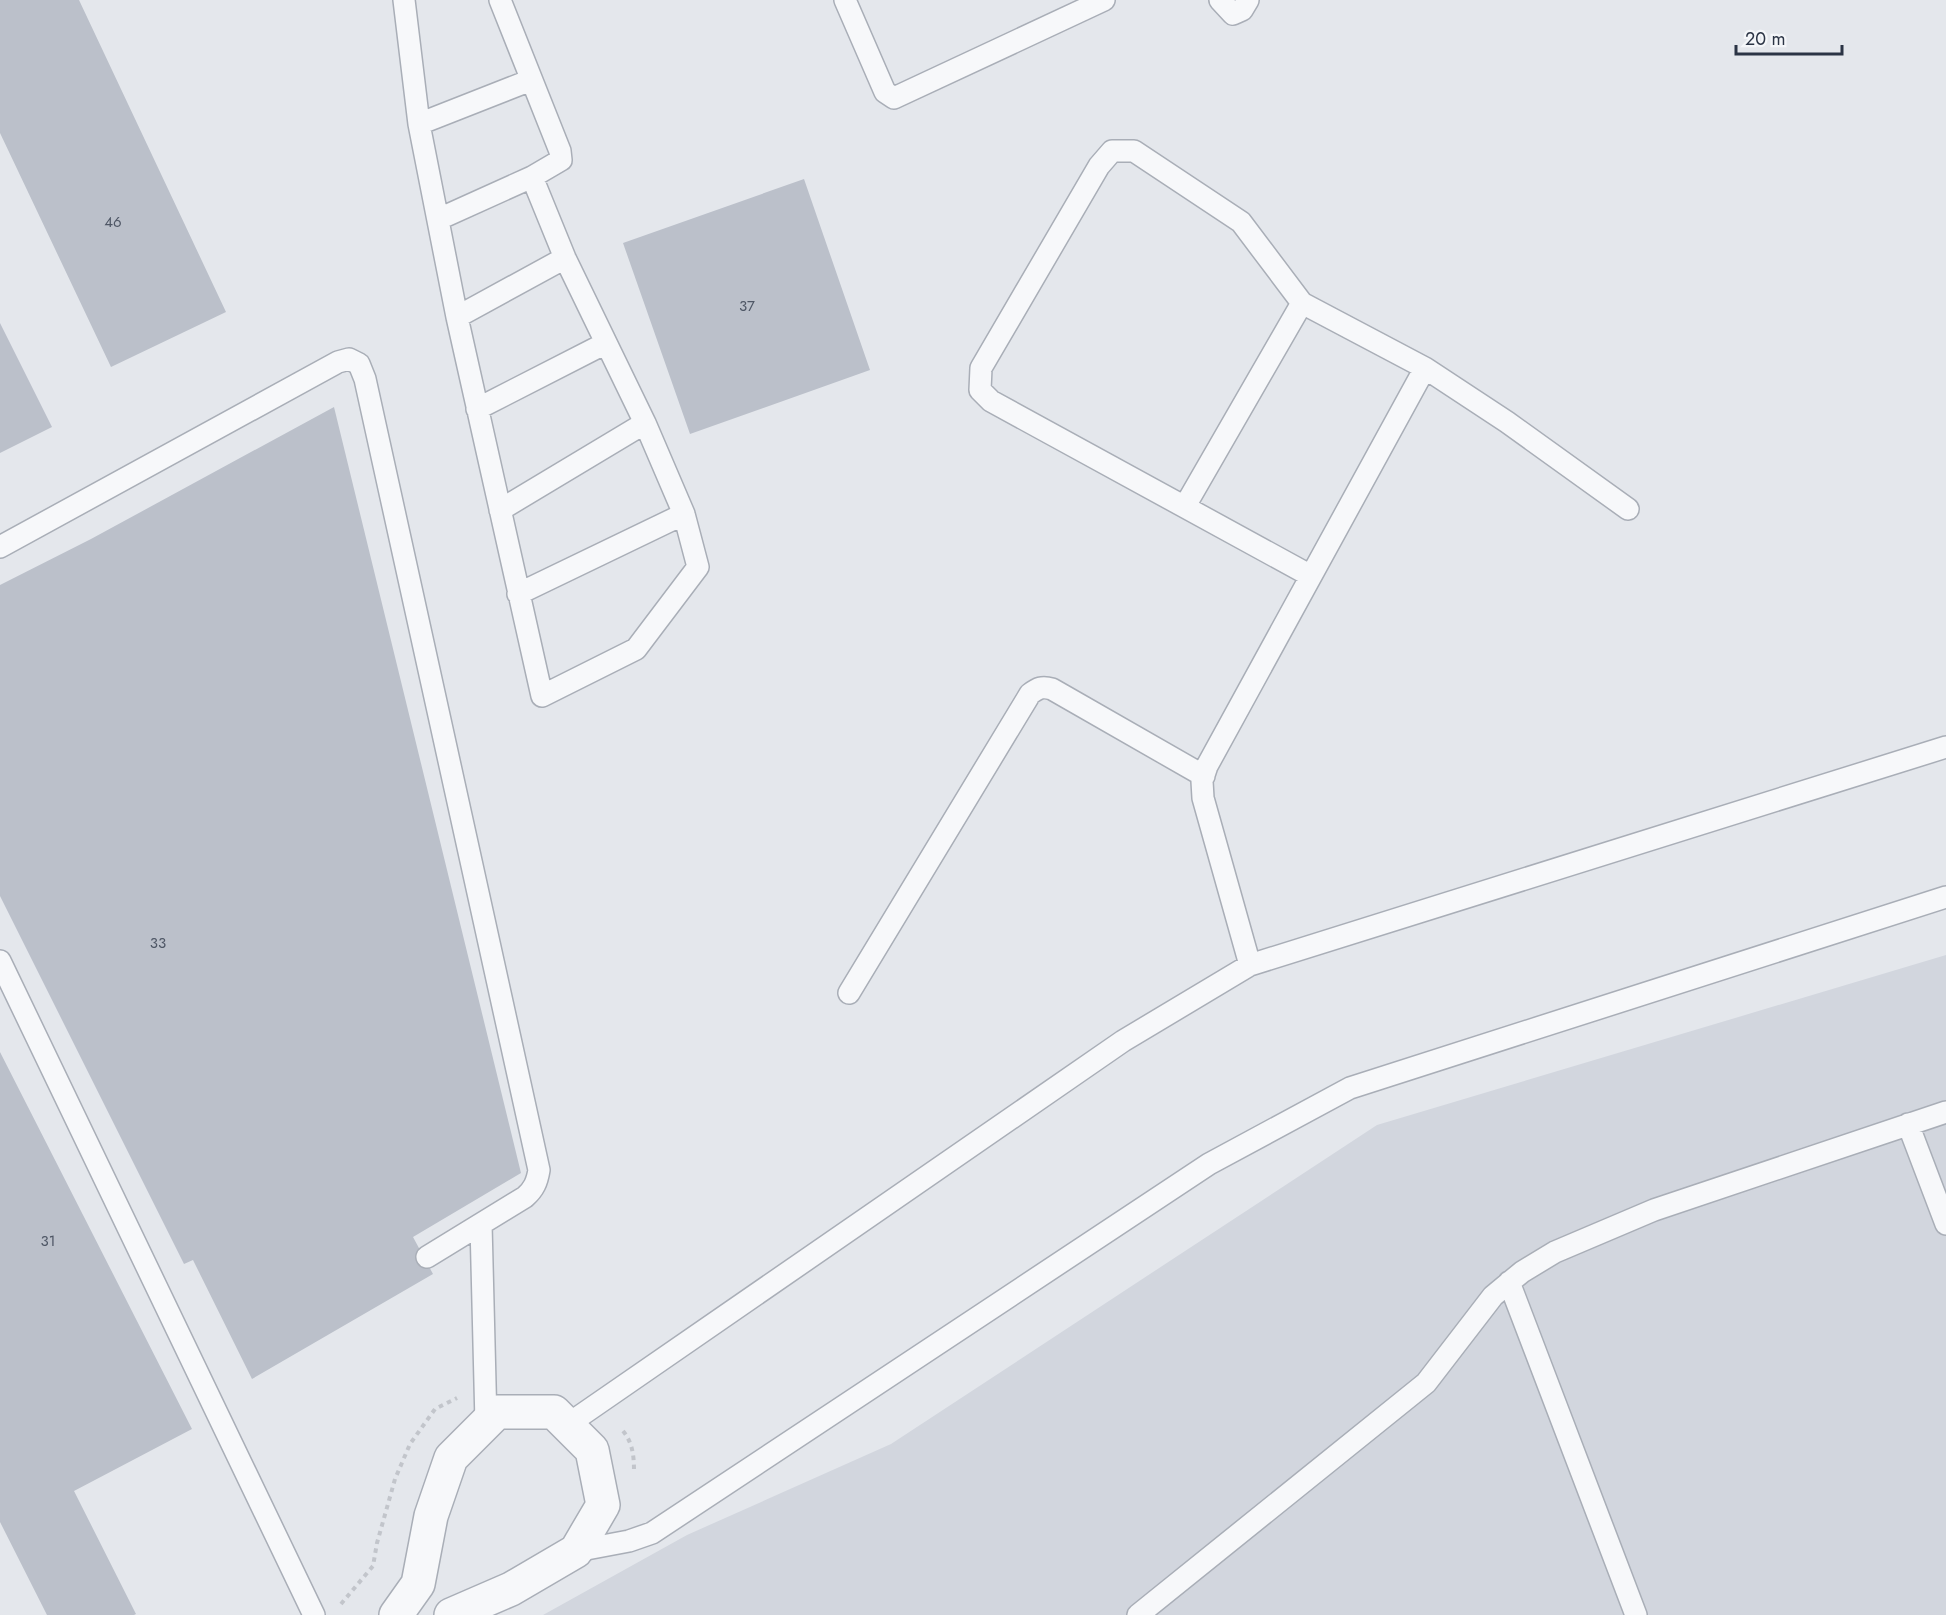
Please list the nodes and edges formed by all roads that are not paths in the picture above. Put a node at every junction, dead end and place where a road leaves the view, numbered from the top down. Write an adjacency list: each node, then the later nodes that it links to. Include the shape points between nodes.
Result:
1 (404, 0): 8 (lane)
2 (500, 0): 7 (lane)
3 (845, 0): 4 (lane, via 885,92 894,98)
4 (1104, 0)
5 (1220, 0): 6 (lane, via 1233,15)
6 (1248, 0)
7 (531, 80): 8 (lane); 9 (lane, via 561,160)
8 (419, 124): 10 (lane)
9 (532, 177): 10 (lane); 11 (lane)
10 (439, 219): 13 (lane)
11 (565, 258): 13 (lane); 14 (lane)
12 (1302, 303): 15 (lane); 18 (lane); 18 (lane, via 1241,222 1134,151 1112,151 1099,166 981,368 980,390 991,401)
13 (457, 317): 16 (lane)
14 (606, 343): 16 (lane); 17 (lane)
15 (1425, 368): 19 (lane); 23 (lane)
16 (477, 409): 20 (lane)
17 (645, 423): 20 (lane); 21 (lane)
18 (1185, 506): 23 (lane)
19 (1628, 509)
20 (500, 510): 24 (lane)
21 (684, 514): 24 (lane); 24 (lane, via 698,567 636,649 542,696)
22 (0, 547): 33 (lane, via 339,362 349,359 359,364 539,1170 533,1189 525,1197)
23 (1311, 576): 26 (lane)
24 (518, 594)
25 (1946, 747): 29 (lane)
26 (1204, 776): 29 (lane, via 1203,798); 30 (lane, via 1052,689 1037,688)
27 (1946, 897): 39 (lane, via 1350,1088 1209,1164 652,1533)
28 (0, 961): 40 (lane)
29 (1250, 965): 38 (lane, via 1123,1041)
30 (849, 993)
31 (1946, 1112): 32 (lane)
32 (1908, 1124): 34 (lane); 36 (lane, via 1654,1210 1555,1252)
33 (481, 1224): 35 (lane); 37 (lane)
34 (1946, 1224)
35 (427, 1257)
36 (1509, 1282): 43 (lane, via 1492,1296 1426,1383); 44 (lane)
37 (486, 1423): 38 (street, via 497,1412 554,1412); 41 (street, via 451,1458 431,1516 418,1584)
38 (567, 1425): 39 (street, via 592,1450 603,1505)
39 (576, 1551): 42 (street, via 511,1589)
40 (314, 1615)
41 (396, 1615)
42 (451, 1615)
43 (1138, 1615)
44 (1636, 1615)

